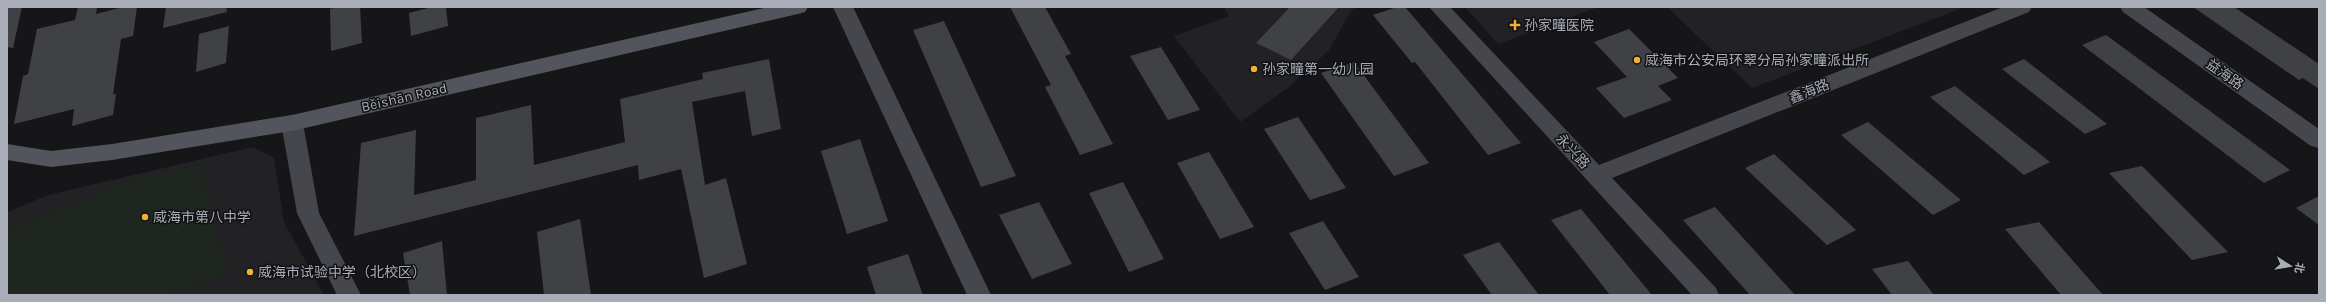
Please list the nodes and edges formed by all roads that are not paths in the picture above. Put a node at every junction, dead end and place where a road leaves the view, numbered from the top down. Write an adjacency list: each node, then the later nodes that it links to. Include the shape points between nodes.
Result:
1 (798, 7): 6 (main road, Běishān Road)
2 (843, 7): 11 (street)
3 (1439, 7): 9 (street, 永兴路)
4 (2022, 7): 9 (street, 鑫海路)
5 (2130, 7): 7 (street, 益海路)
6 (292, 123): 8 (main road, Běishān Road, via 112,152 51,159); 10 (street, via 308,213)
7 (2319, 140)
8 (7, 152)
9 (1596, 175): 12 (street, 永兴路)
10 (349, 295)
11 (979, 295)
12 (1707, 295)

